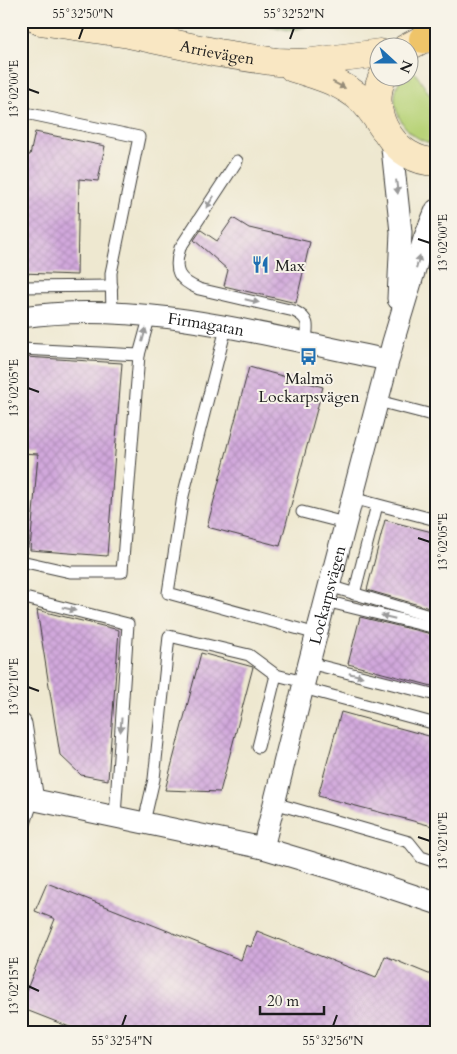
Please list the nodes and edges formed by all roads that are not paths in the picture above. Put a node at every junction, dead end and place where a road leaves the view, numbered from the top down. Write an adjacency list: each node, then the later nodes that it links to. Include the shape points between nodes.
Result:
1 (40, 21): 3 (main road, Arrievägen)
2 (370, 54): 3 (main road, Arrievägen, via 305,63)
3 (277, 62): 6 (main road, Arrievägen, one-way to 6, via 323,77 353,93 370,109)
4 (380, 88): 6 (main road, via 379,114)
5 (21, 112): 10 (lane, via 139,137)
6 (387, 134): 8 (main road, Arrievägen, via 402,150 416,158); 18 (street, Lockarpsvägen, one-way to 18, via 401,232 398,311)
7 (236, 161): 16 (lane, one-way to 16, via 180,248 176,261 178,272 185,283 199,289 302,315 307,321)
8 (436, 162)
9 (436, 210): 18 (street, Lockarpsvägen, one-way to 9, via 424,239)
10 (112, 286): 11 (lane); 12 (lane)
11 (21, 287)
12 (112, 313): 13 (street, Firmagatan); 14 (street, Firmagatan, via 53,313)
13 (150, 315): 15 (street, Firmagatan); 19 (lane, one-way to 13)
14 (21, 317)
15 (226, 328): 16 (street, Firmagatan); 35 (lane, via 183,496 168,593)
16 (305, 344): 18 (street, Firmagatan)
17 (21, 350): 19 (lane)
18 (391, 351): 20 (street, Lockarpsvägen)
19 (139, 355): 29 (lane, via 122,572 70,572)
20 (378, 401): 21 (lane); 22 (street, Lockarpsvägen)
21 (436, 416)
22 (352, 498): 23 (lane); 26 (street, Lockarpsvägen)
23 (377, 505): 25 (lane); 31 (lane)
24 (302, 512): 26 (lane)
25 (436, 520)
26 (345, 523): 30 (street, Lockarpsvägen)
27 (21, 524): 28 (lane)
28 (21, 550)
29 (21, 561)
30 (327, 594): 31 (lane); 34 (lane, one-way to 30); 35 (street, Lockarpsvägen)
31 (354, 594): 33 (lane)
32 (21, 599): 44 (lane, one-way to 44, via 128,624)
33 (436, 618)
34 (436, 628)
35 (317, 634): 37 (street, Lockarpsvägen)
36 (276, 675): 37 (lane); 41 (lane); 45 (lane, via 249,655 169,636 154,779)
37 (305, 678): 38 (lane, one-way to 38); 40 (lane); 43 (street, Lockarpsvägen)
38 (436, 695)
39 (21, 724): 42 (street)
40 (436, 724)
41 (258, 747)
42 (27, 799): 44 (street); 46 (lane)
43 (274, 804): 47 (street, Lockarpsvägen); 48 (lane, via 409,842 420,857)
44 (115, 816): 45 (street)
45 (144, 822): 47 (street)
46 (21, 835)
47 (263, 848): 49 (street)
48 (436, 862)
49 (436, 903)

